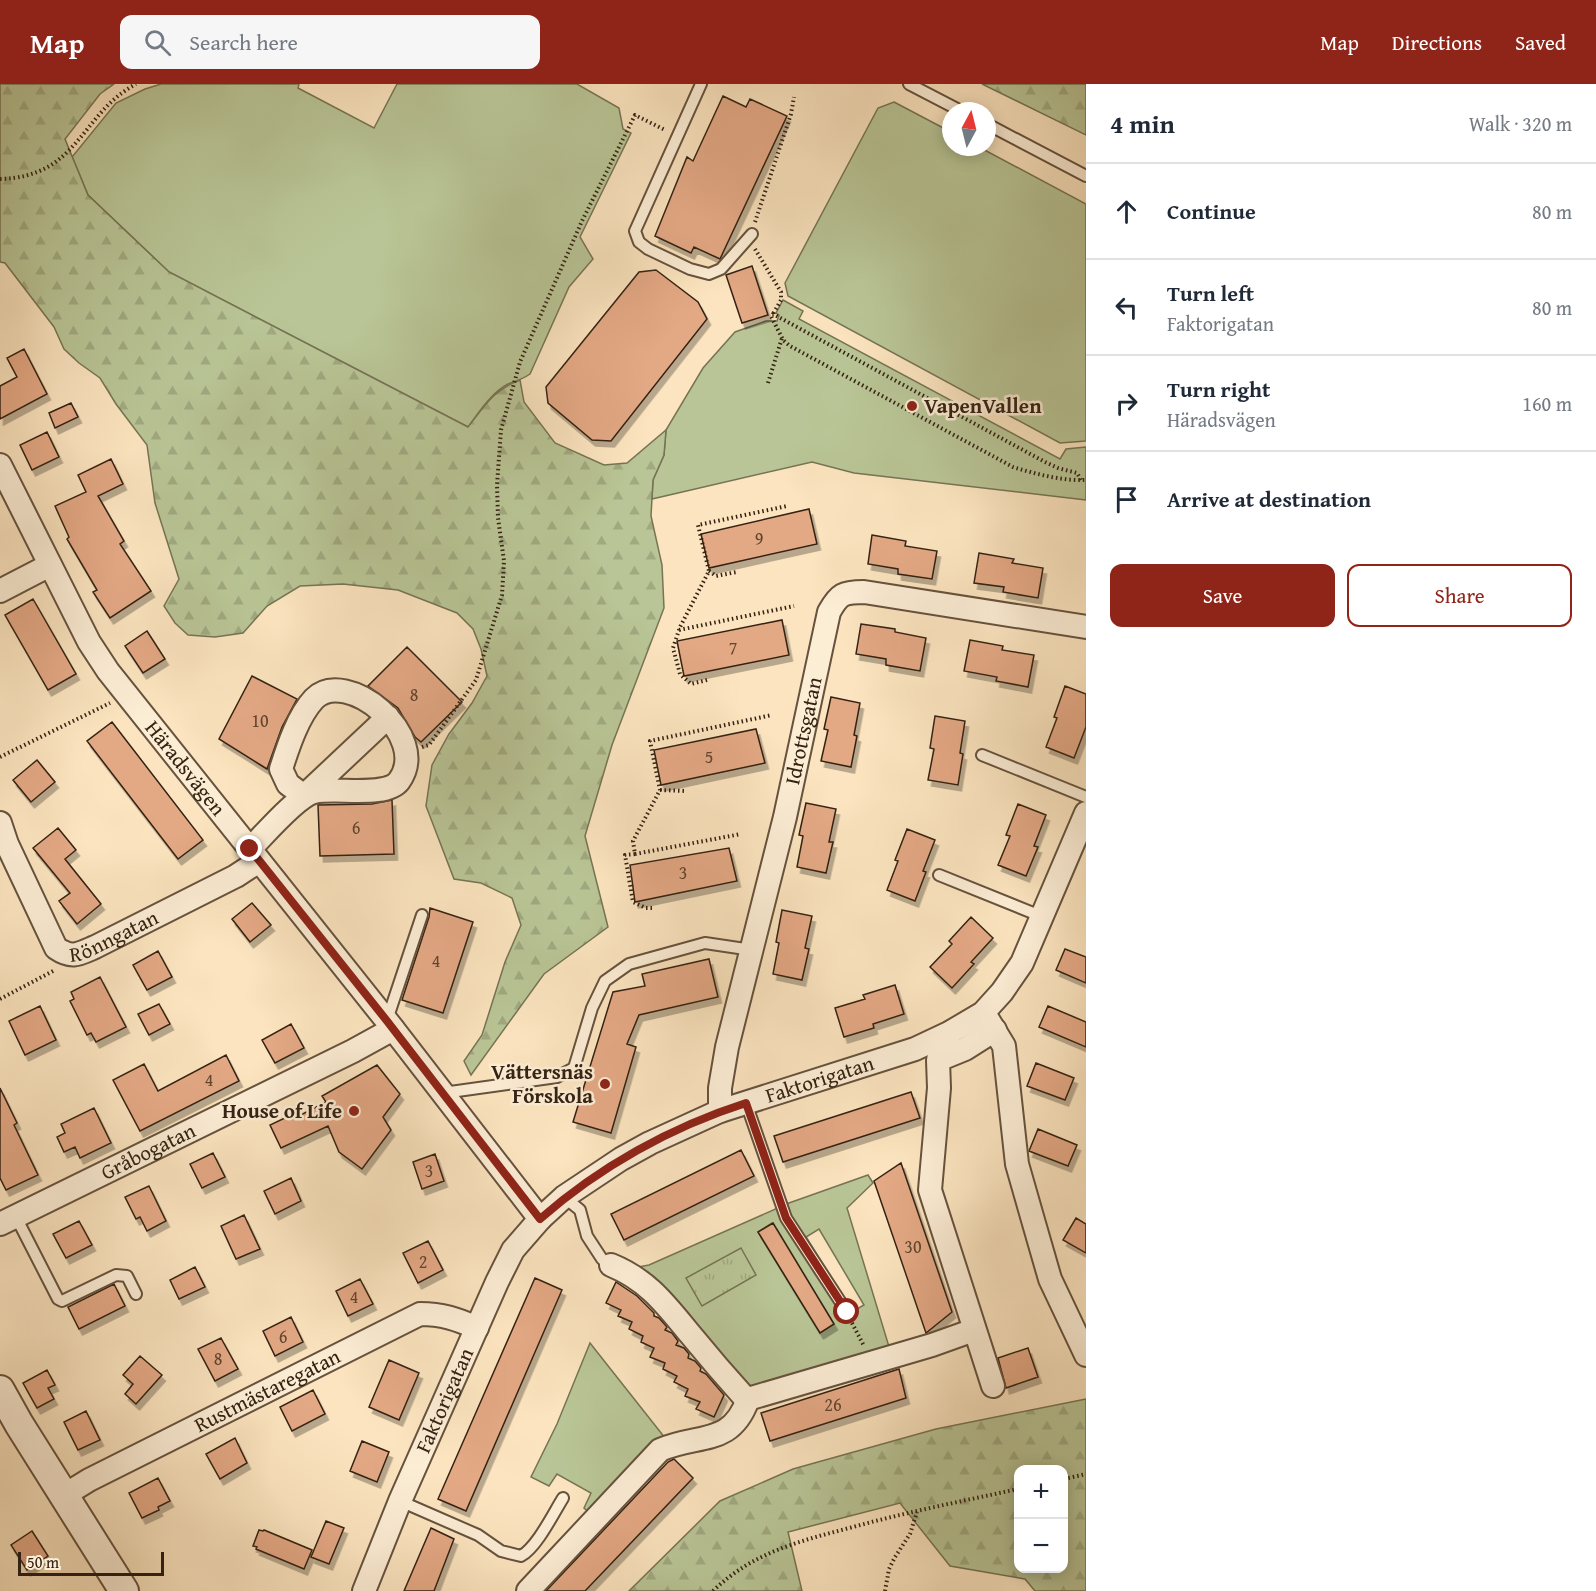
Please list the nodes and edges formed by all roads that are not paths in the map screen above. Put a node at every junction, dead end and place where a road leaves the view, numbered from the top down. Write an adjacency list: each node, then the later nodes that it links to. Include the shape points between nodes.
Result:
1 (701, 84): 6 (lane, via 635,231 639,242 648,249 709,274 721,269)
2 (909, 84): 3 (lane)
3 (944, 102)
4 (996, 129): 5 (lane)
5 (1086, 176)
6 (752, 234)
7 (0, 465): 8 (street, Häradsvägen)
8 (50, 565): 9 (street); 17 (street, Häradsvägen, via 89,642)
9 (0, 591)
10 (1086, 627): 21 (street, Idrottsgatan, via 864,592 846,592 836,599 829,612)
11 (388, 717): 13 (street, Rönngatan); 13 (street, via 402,736 407,752 405,768 394,786 316,791); 13 (street, via 367,699 342,691 327,690 314,700 297,727 281,769 288,784)
12 (982, 756): 14 (lane)
13 (304, 796): 17 (street, Rönngatan)
14 (1086, 797)
15 (1086, 813): 20 (street, Faktorigatan)
16 (0, 823): 17 (street, Rönngatan, via 52,941 66,955 95,947 236,876)
17 (254, 855): 23 (street, Häradsvägen)
18 (939, 875): 20 (lane)
19 (422, 915): 23 (lane)
20 (1043, 917): 22 (street, Faktorigatan)
21 (752, 950): 24 (lane, via 705,943 628,964 605,981 592,1008 574,1068 557,1077); 26 (street, Idrottsgatan, via 728,1047)
22 (989, 1021): 25 (street, Faktorigatan); 34 (street, via 965,1048 938,1060 930,1190); 35 (street, via 1004,1046 1011,1127 1026,1198 1050,1279)
23 (390, 1025): 24 (street, Häradsvägen); 29 (street, Gråbogatan, via 353,1051)
24 (443, 1093): 28 (street, Häradsvägen)
25 (746, 1103): 26 (street, Faktorigatan); 32 (lane, via 786,1218)
26 (720, 1111): 27 (street, Faktorigatan, via 640,1148)
27 (564, 1197): 28 (street, Faktorigatan); 30 (lane, via 580,1210 587,1236 602,1259)
28 (540, 1219): 33 (street, Faktorigatan, via 513,1250)
29 (8, 1221): 31 (lane, via 58,1299 62,1301 116,1275 127,1276)
30 (611, 1265): 38 (street, via 646,1284)
31 (136, 1294)
32 (847, 1312)
33 (477, 1328): 39 (street, Rustmästaregatan, via 439,1314 420,1314); 41 (street, Faktorigatan)
34 (974, 1330): 36 (street); 38 (street)
35 (1086, 1355)
36 (993, 1386)
37 (0, 1390): 39 (street)
38 (748, 1399): 44 (street, via 739,1419 727,1431 660,1450)
39 (63, 1496): 42 (street)
40 (563, 1498): 41 (lane, via 521,1556 501,1551 478,1535)
41 (400, 1501): 43 (street, Faktorigatan)
42 (124, 1591)
43 (364, 1591)
44 (528, 1591)

